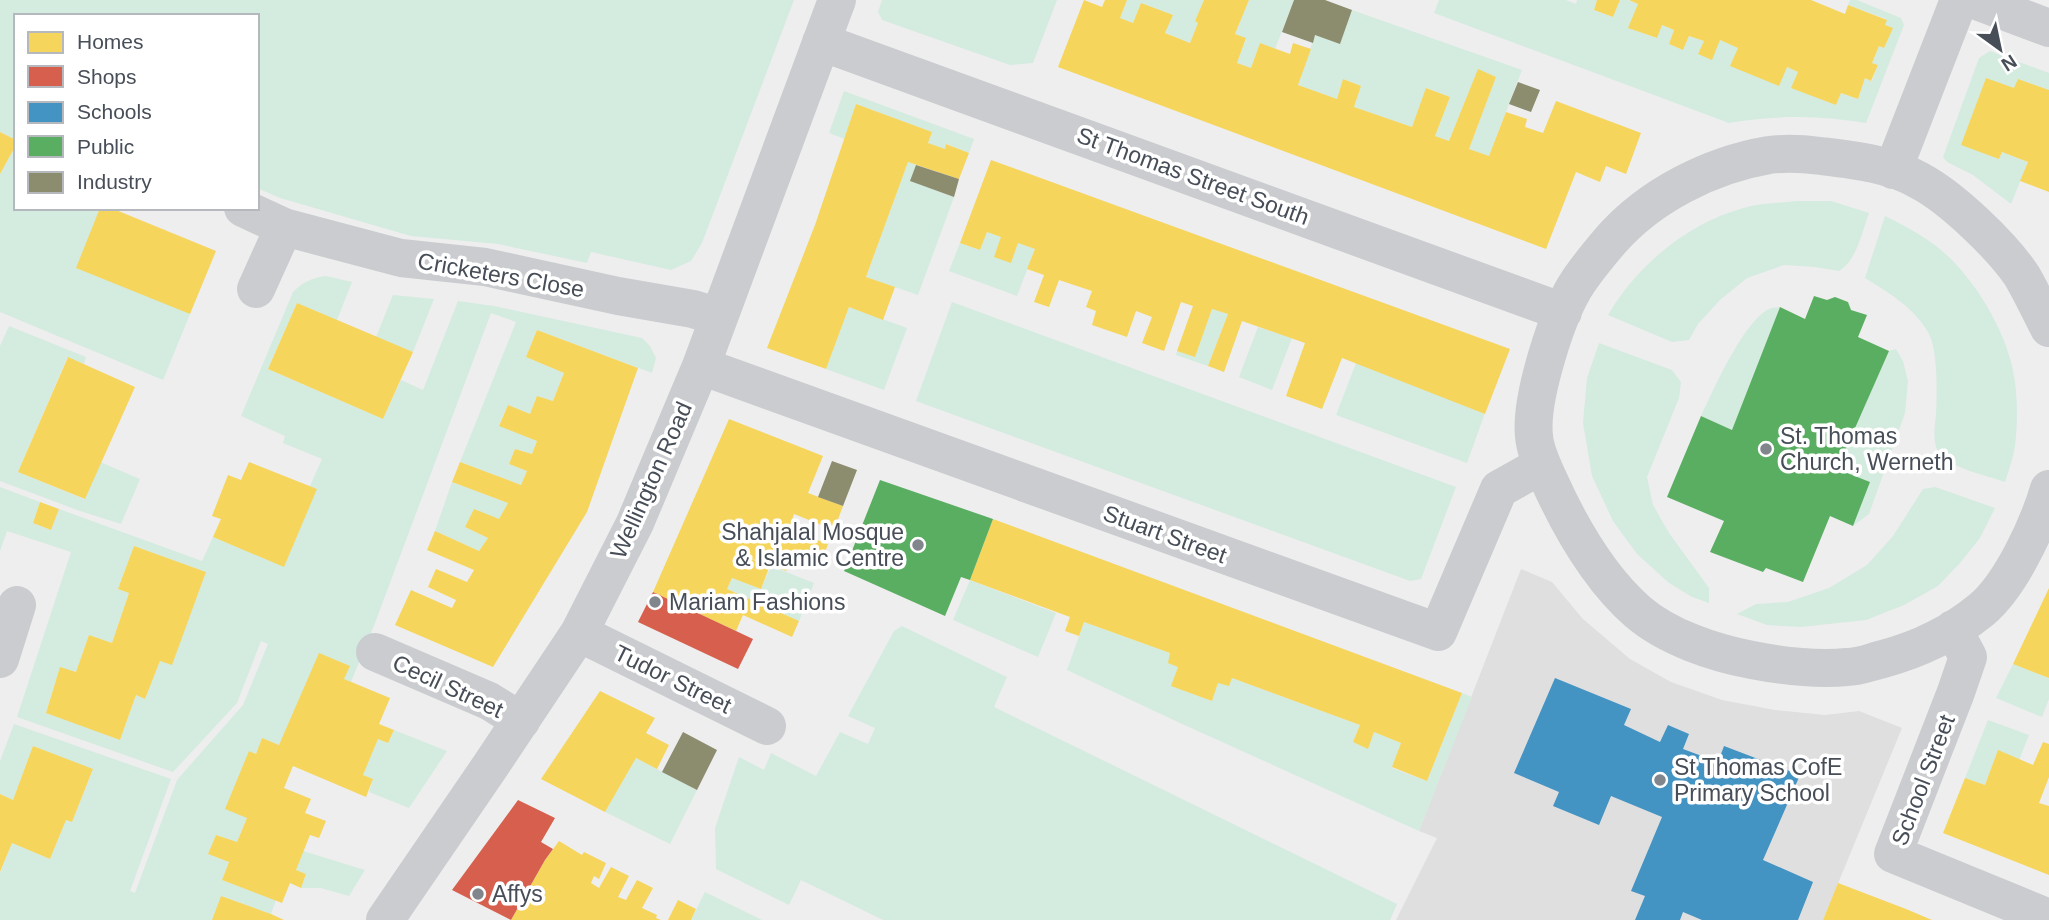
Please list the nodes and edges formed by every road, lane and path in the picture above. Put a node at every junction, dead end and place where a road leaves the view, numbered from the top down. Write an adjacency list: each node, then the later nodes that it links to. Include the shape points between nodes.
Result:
1 (837, 0): 5 (street, Wellington Road)
2 (1959, 0): 6 (street)
3 (1973, 0): 4 (street)
4 (2049, 28)
5 (821, 42): 10 (street, St Thomas Street South); 11 (street, Wellington Road)
6 (1893, 170): 10 (street, via 1854,160 1772,155 1700,177 1660,197 1626,223 1576,285); 12 (street, via 1950,200 2002,251)
7 (247, 210): 8 (street, Cricketers Close)
8 (284, 227): 9 (street); 11 (street, Cricketers Close, via 401,258 485,267)
9 (256, 289)
10 (1563, 312): 14 (street, via 1535,410 1534,437)
11 (719, 317): 13 (street, Wellington Road)
12 (2049, 328)
13 (701, 366): 14 (street, Stuart Street, via 1438,632 1499,489); 18 (street, Wellington Road, via 635,523)
14 (1542, 465): 17 (street, via 1576,533 1607,579 1639,613 1679,638 1724,655 1788,667 1850,667 1909,652)
15 (2047, 504): 17 (street, via 2004,582 1983,608)
16 (17, 606): 20 (street)
17 (1953, 629): 24 (street, School Street, via 1968,657 1893,854)
18 (579, 633): 21 (street, Wellington Road); 22 (street, Tudor Street)
19 (375, 652): 21 (street, Cecil Street, via 489,701)
20 (0, 659)
21 (521, 721): 23 (street, Wellington Road)
22 (767, 726)
23 (397, 916)
24 (2049, 918)

